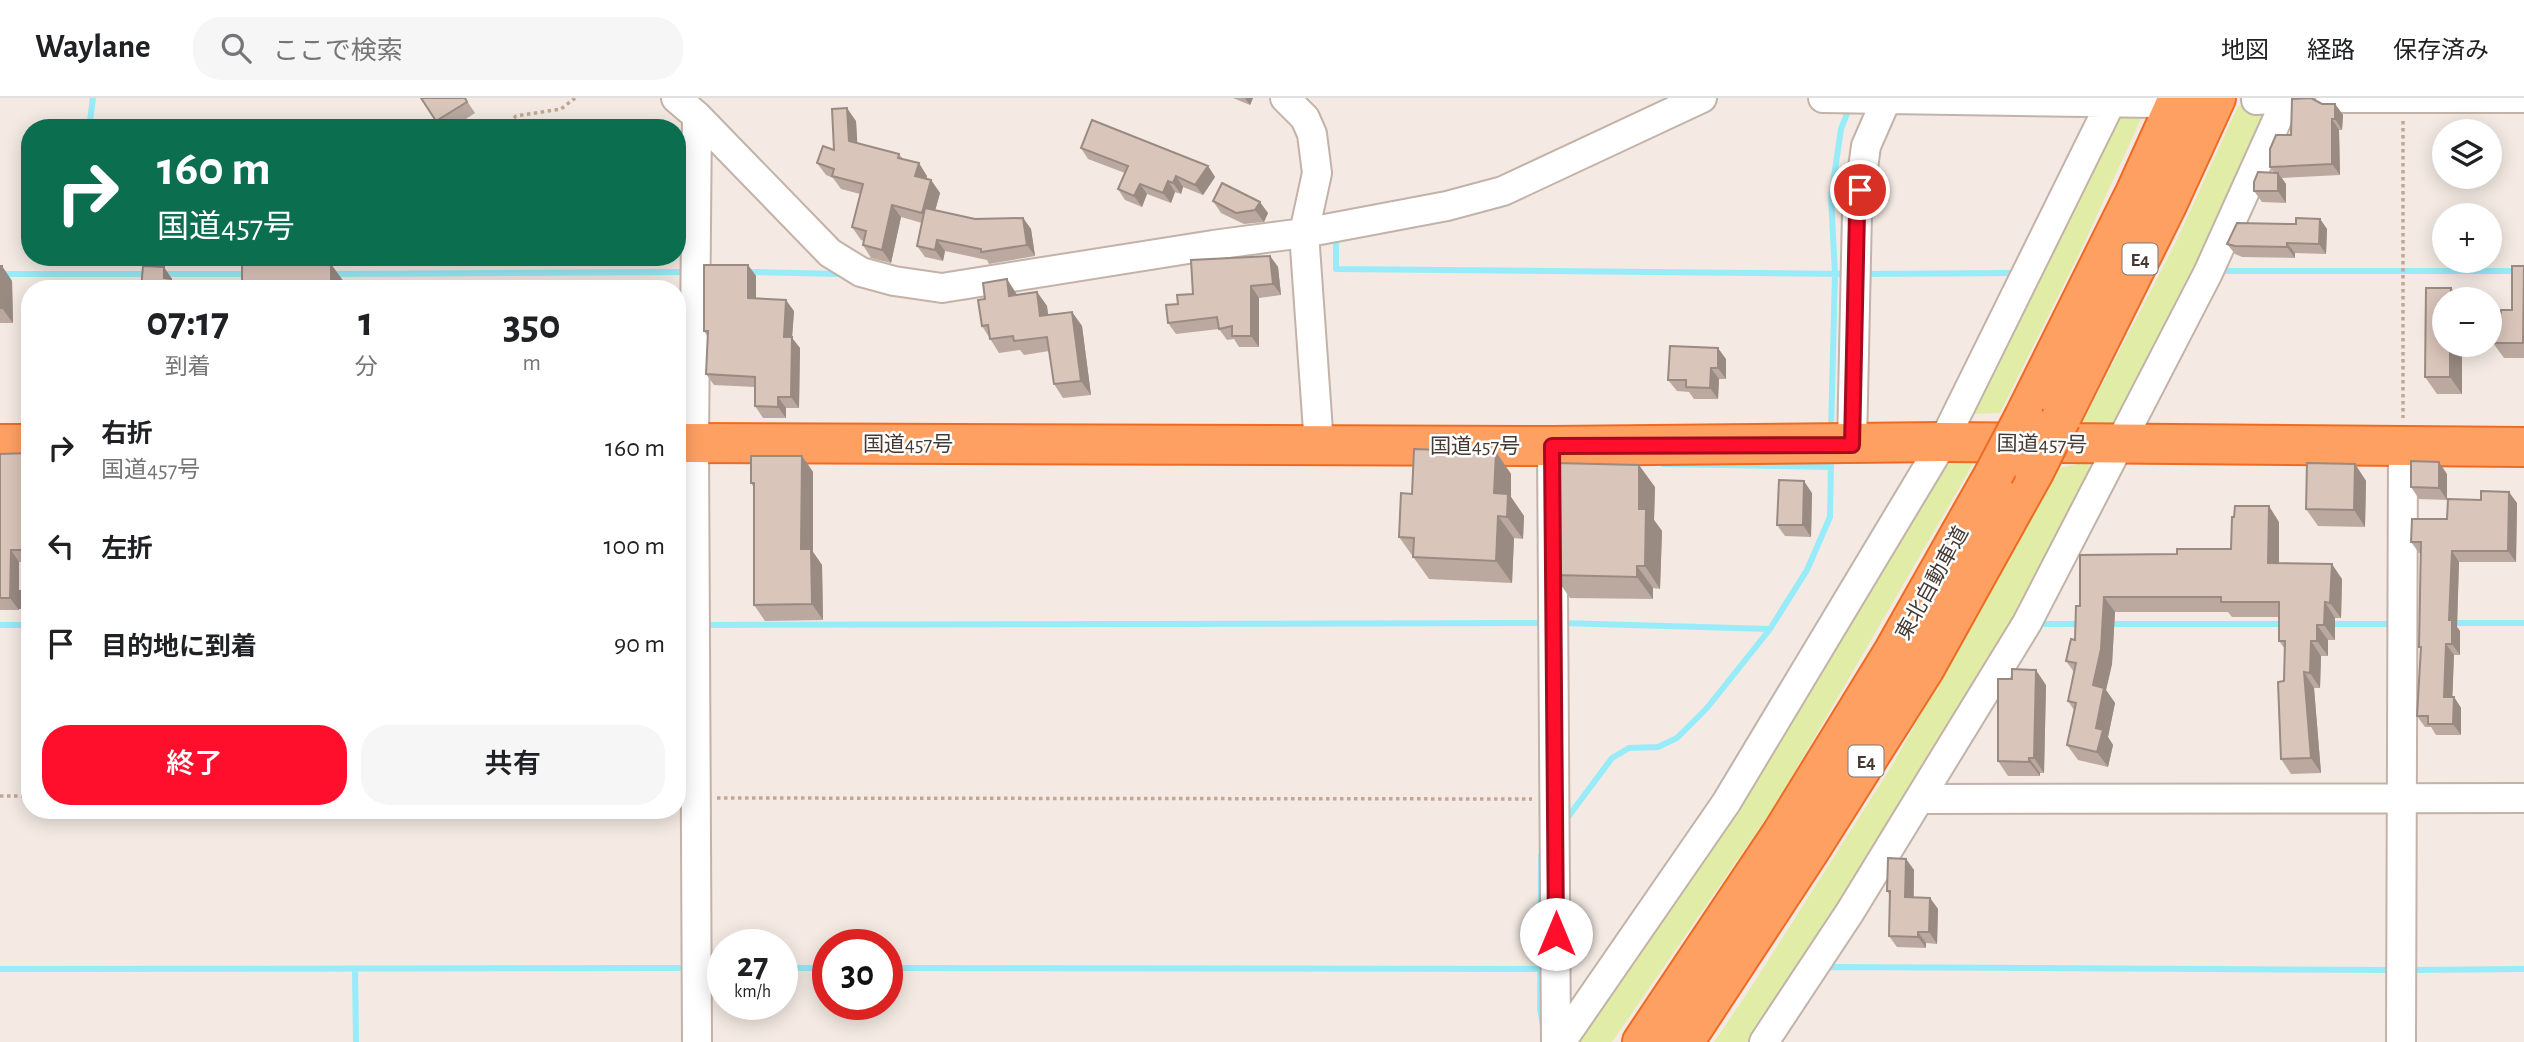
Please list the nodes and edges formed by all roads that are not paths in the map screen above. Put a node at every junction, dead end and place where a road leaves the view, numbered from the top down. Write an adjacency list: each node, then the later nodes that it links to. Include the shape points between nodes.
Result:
1 (676, 98): 14 (street)
2 (1285, 98): 15 (street, via 1305,118 1314,147 1317,173)
3 (1702, 98): 15 (street, via 1503,191)
4 (1823, 98): 10 (street)
5 (2216, 98): 32 (highway, 東北自動車道 / E4, bridge, via 2034,472 1925,668)
6 (2286, 98): 12 (street); 22 (street, via 2207,273)
7 (2330, 98): 8 (street)
8 (2403, 98): 9 (street)
9 (2524, 98)
10 (1886, 99): 11 (street); 21 (street, via 1866,146 1857,212)
11 (2112, 100): 13 (street); 16 (street)
12 (2256, 100)
13 (2167, 101): 31 (highway, 東北自動車道 / E4, bridge, via 2136,191 1994,474 1789,822)
14 (697, 116): 15 (street, via 830,253 861,272 894,281 942,288); 17 (street)
15 (1304, 233): 20 (street)
16 (1943, 442): 21 (highway, 国道457号); 22 (highway, 国道457号); 30 (street, via 1726,803)
17 (686, 443): 20 (highway, 国道457号); 29 (street)
18 (0, 444): 19 (highway)
19 (21, 444)
20 (1319, 445): 23 (highway, 国道457号)
21 (1852, 445): 23 (highway, 国道457号)
22 (2119, 445): 24 (highway, 国道457号); 28 (street, via 2027,623)
23 (1552, 446): 30 (street)
24 (2403, 446): 25 (highway, 国道457号); 27 (street)
25 (2524, 447)
26 (2524, 797): 27 (street)
27 (2402, 798): 28 (street); 34 (street)
28 (1921, 799): 33 (street)
29 (697, 1042)
30 (1558, 1042)
31 (1642, 1042)
32 (1684, 1042)
33 (1765, 1042)
34 (2401, 1042)

